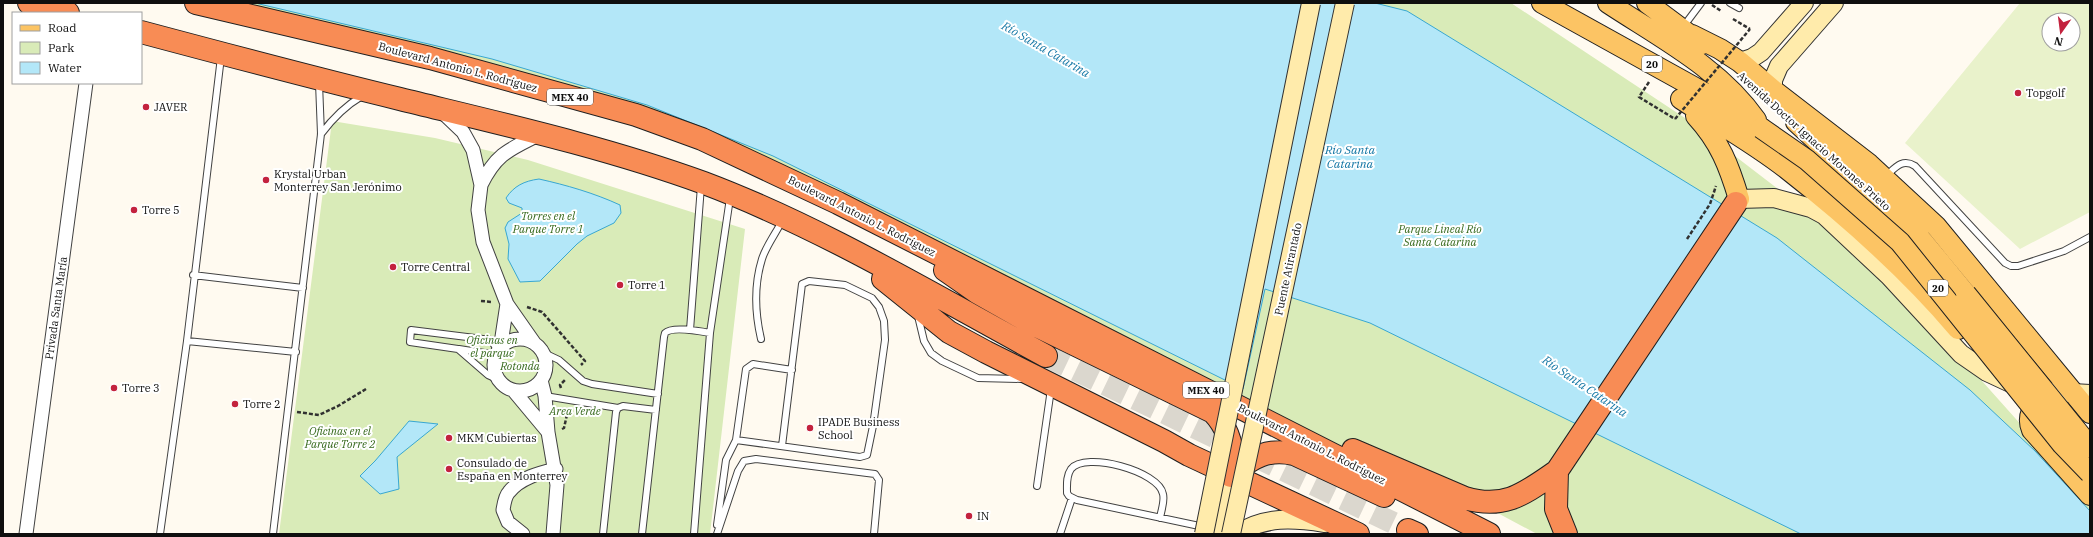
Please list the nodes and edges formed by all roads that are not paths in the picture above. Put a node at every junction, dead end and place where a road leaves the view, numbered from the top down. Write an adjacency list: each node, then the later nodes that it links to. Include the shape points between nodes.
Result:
1 (29, 3): 13 (highway)
2 (196, 3): 35 (highway, Boulevard Antonio L. Rodríguez / MEX 40, via 430,58 636,116 702,139 765,167)
3 (1311, 3): 78 (main road, bridge, via 1296,67)
4 (1345, 3): 78 (main road, Puente Atirantado, bridge)
5 (1542, 3): 14 (main road, Avenida Doctor Ignacio Morones Prieto / 20)
6 (1608, 3): 25 (main road, via 1721,80 1742,101)
7 (1701, 3): 16 (lane)
8 (1730, 3): 12 (lane)
9 (1804, 3): 18 (main road, via 1761,52)
10 (1834, 3): 21 (main road, via 1779,66 1773,80)
11 (1653, 5): 16 (main road, Avenida Doctor Ignacio Morones Prieto / 20)
12 (1739, 8)
13 (64, 12)
14 (1589, 29): 23 (main road); 25 (main road, Avenida Doctor Ignacio Morones Prieto / 20)
15 (142, 32): 17 (highway)
16 (1687, 32): 18 (main road); 67 (main road, Avenida Doctor Ignacio Morones Prieto / 20, bridge, via 1787,114 1915,232)
17 (221, 54): 19 (highway); 37 (lane)
18 (1740, 62): 21 (main road)
19 (318, 79): 22 (highway); 27 (lane)
20 (86, 84): 79 (street, Privada Santa María)
21 (1773, 90): 28 (main road)
22 (370, 92): 24 (highway); 27 (lane, via 336,115)
23 (1681, 99): 32 (main road, via 1711,132 1720,147 1731,172); 43 (main road, via 1787,169 1867,237 1940,308 1975,349 1986,356 2000,359 2009,355)
24 (438, 108): 26 (highway); 30 (street, via 463,132 472,150)
25 (1762, 128): 71 (main road, Avenida Doctor Ignacio Morones Prieto / 20, bridge, via 1807,160 1900,242 2062,444)
26 (542, 133): 29 (highway, via 621,155); 30 (street, via 498,158 488,170)
27 (321, 134): 38 (lane)
28 (1885, 177): 34 (lane, via 1901,163 1914,166 2005,263 2011,266 2064,251); 43 (main road, via 1936,226)
29 (702, 183): 31 (highway); 41 (lane)
30 (481, 185): 39 (street, via 478,210 484,242)
31 (730, 194): 33 (highway); 42 (lane)
32 (1738, 201): 57 (main road, via 1774,198 1810,208 1824,215 1889,276 1961,354 1986,372 2017,386 2038,391); 70 (highway)
33 (784, 217): 36 (highway); 44 (lane, via 762,259 756,303)
34 (2090, 237)
35 (924, 247): 62 (highway, via 934,262 978,293 1031,323 1213,412); 65 (highway, Boulevard Antonio L. Rodríguez / MEX 40)
36 (847, 249): 40 (highway); 50 (highway)
37 (193, 275): 38 (lane); 45 (lane)
38 (303, 288): 48 (lane)
39 (506, 304): 46 (street); 49 (street)
40 (916, 307): 54 (highway, via 949,332); 54 (lane, via 924,341 931,353 942,361 978,378)
41 (690, 330): 42 (lane); 56 (lane, via 669,330 665,334)
42 (710, 333): 86 (lane)
43 (2024, 333): 57 (main road)
44 (761, 339)
45 (186, 340): 48 (lane); 80 (lane)
46 (538, 348): 49 (street, via 520,340 511,341); 53 (street, via 545,360 546,368); 56 (lane, via 559,360 583,381)
47 (458, 349): 49 (lane); 49 (lane, via 410,342 411,330 491,340); 52 (lane, via 488,375)
48 (296, 352): 81 (lane)
49 (498, 352): 52 (street, via 494,368)
50 (1046, 356)
51 (792, 370): 64 (lane, via 753,364 746,369); 66 (lane); 66 (lane, via 802,284 809,281 846,285 872,298 884,320 885,340 867,455 860,457)
52 (499, 380): 55 (street, via 509,389)
53 (541, 380): 55 (street, via 533,388); 58 (street)
54 (1048, 383): 68 (highway); 73 (lane)
55 (519, 391): 58 (street); 63 (street)
56 (658, 394): 60 (lane)
57 (2082, 394): 61 (main road); 74 (main road, via 2042,401 2032,410 2029,422 2032,430)
58 (545, 396): 59 (lane); 63 (street)
59 (618, 408): 60 (lane, via 623,406); 84 (lane)
60 (656, 410): 85 (lane)
61 (2090, 413)
62 (1219, 419): 68 (highway, via 1222,431 1216,448 1202,455); 72 (highway, via 1233,450)
63 (548, 432): 69 (street)
64 (736, 440): 66 (lane); 87 (lane, via 726,460)
65 (1310, 442): 70 (highway, via 1358,451 1465,498 1480,502 1495,503 1515,498); 92 (highway, Boulevard Antonio L. Rodríguez / MEX 40)
66 (782, 446)
67 (2090, 447)
68 (1189, 455): 72 (highway)
69 (556, 469): 82 (street, via 538,473 508,493 503,510 508,522); 83 (street)
70 (1558, 470): 93 (highway, via 1556,509)
71 (2090, 473)
72 (1231, 476): 77 (highway); 78 (main road); 91 (highway, via 1245,462 1263,454 1281,451 1294,454 1422,515)
73 (1037, 486)
74 (2090, 495)
75 (1072, 498): 76 (lane); 76 (lane, via 1067,493 1071,469 1086,463 1108,463 1133,469 1160,486 1164,494); 89 (lane)
76 (1160, 518): 78 (lane)
77 (1336, 524): 78 (main road, via 1284,518 1263,521); 90 (highway)
78 (1222, 533)
79 (26, 534)
80 (160, 534)
81 (273, 534)
82 (524, 534)
83 (553, 534)
84 (603, 534)
85 (642, 534)
86 (694, 534)
87 (716, 534): 88 (lane, via 738,471 744,461 756,459 875,474 879,480)
88 (874, 534)
89 (1060, 534)
90 (1358, 534)
91 (1471, 534)
92 (1489, 534)
93 (1566, 534)

